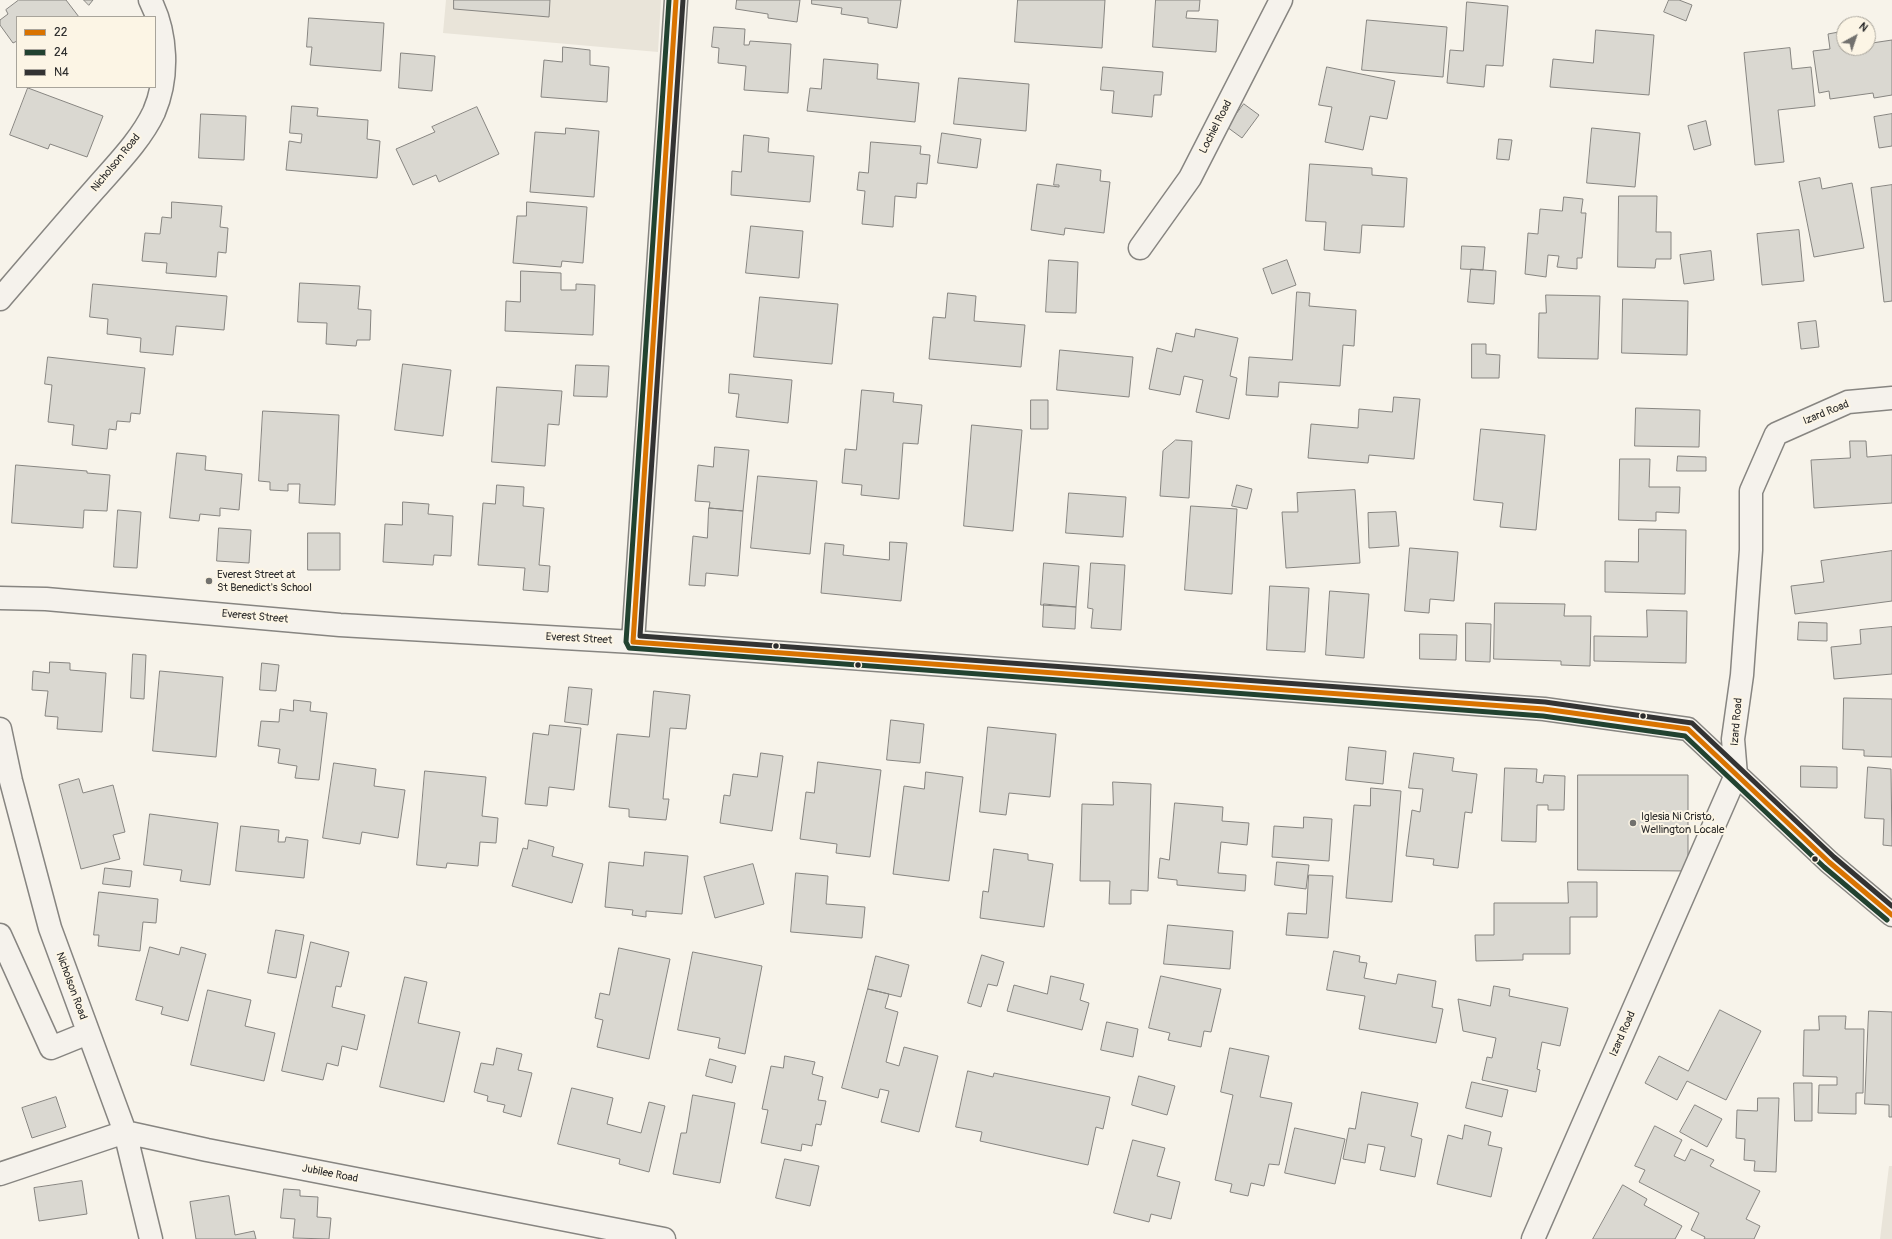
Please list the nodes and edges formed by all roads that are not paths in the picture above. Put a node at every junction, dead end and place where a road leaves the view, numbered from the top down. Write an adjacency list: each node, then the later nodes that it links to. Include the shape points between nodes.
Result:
1 (150, 0): 5 (street, Nicholson Road, via 156,10 165,52 162,85 154,112 131,147)
2 (676, 0): 8 (street)
3 (1281, 0): 4 (street, Lochiel Road, via 1190,178)
4 (1140, 248)
5 (0, 299)
6 (1892, 398): 10 (street, Izard Road, via 1848,402 1776,434 1751,491 1751,550 1745,636 1733,739)
7 (0, 598): 8 (street, Everest Street, via 46,599 340,625)
8 (633, 642): 10 (street, Everest Street, via 1544,709 1688,729)
9 (0, 729): 13 (street, Nicholson Road, via 10,781 50,928)
10 (1736, 776): 11 (street, Everest Street, via 1829,862); 18 (street, Izard Road)
11 (1892, 914)
12 (0, 935): 13 (street, via 52,1048)
13 (88, 1033): 14 (street, Nicholson Road)
14 (125, 1132): 15 (street); 16 (street, Nicholson Road); 17 (street, Jubilee Road)
15 (0, 1174)
16 (151, 1239)
17 (664, 1239)
18 (1533, 1239)

